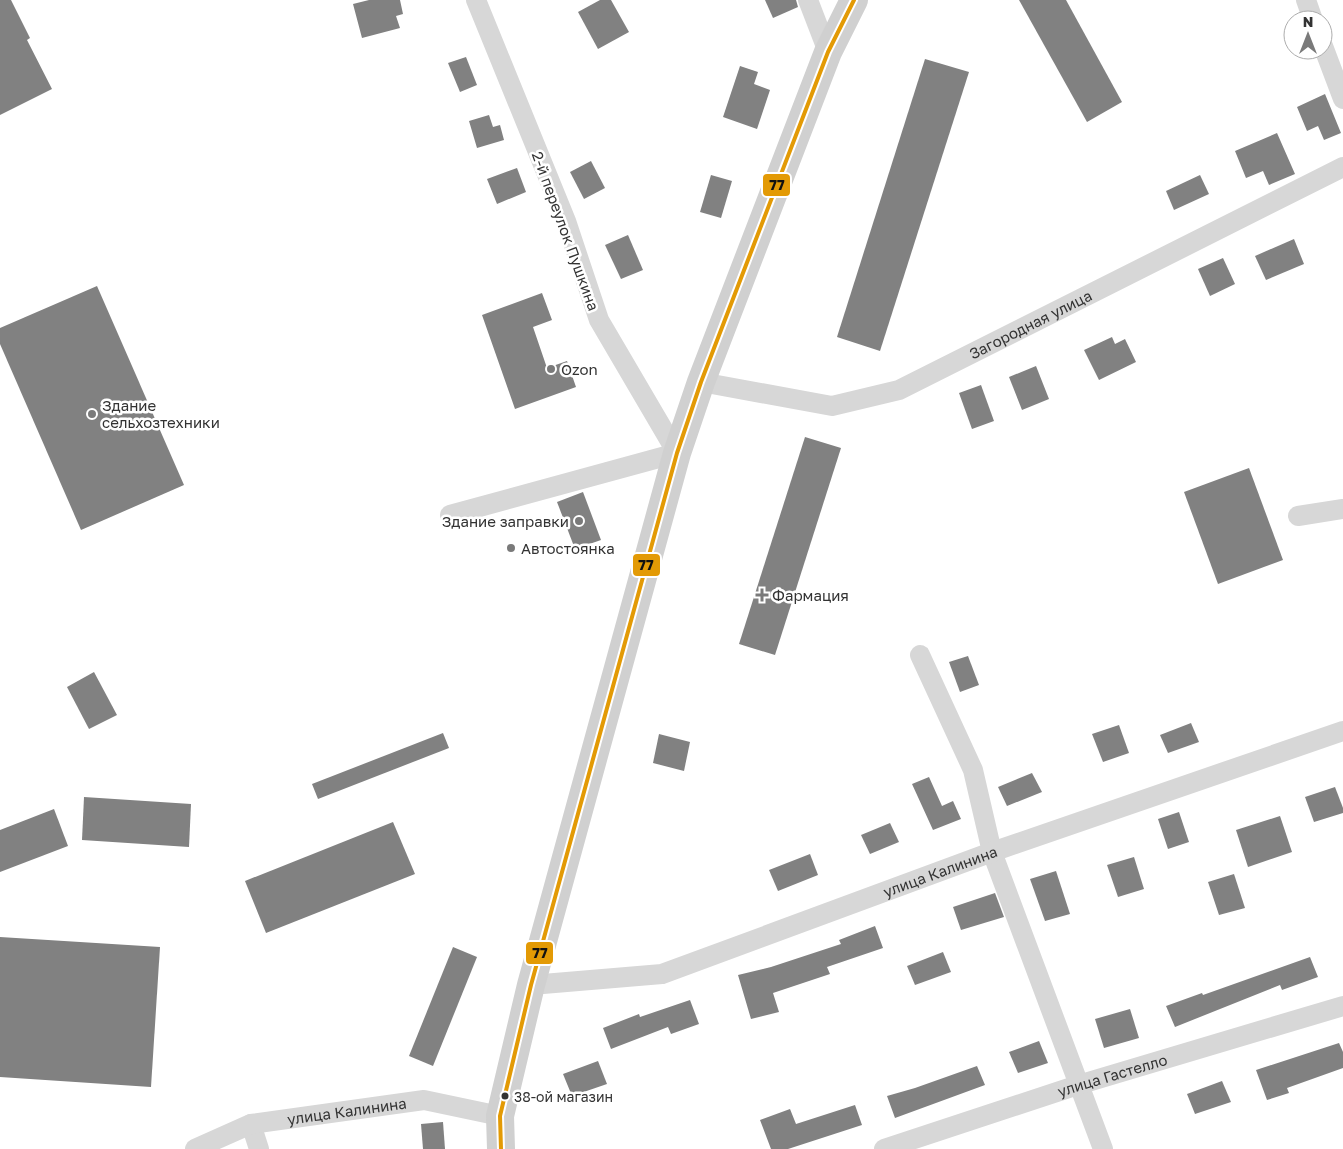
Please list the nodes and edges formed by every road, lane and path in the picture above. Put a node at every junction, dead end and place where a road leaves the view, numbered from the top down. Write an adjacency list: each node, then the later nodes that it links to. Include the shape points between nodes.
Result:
1 (476, 0): 9 (street, 2-й переулок Пушкина, via 566,221 598,320)
2 (808, 0): 4 (street)
3 (854, 0): 4 (main road)
4 (828, 52): 8 (main road)
5 (1328, 60): 6 (street)
6 (1343, 100)
7 (1343, 167): 8 (street, Загородная улица, via 899,390 832,406)
8 (701, 382): 9 (main road)
9 (676, 453): 11 (street); 16 (main road)
10 (1343, 509): 12 (street)
11 (450, 515)
12 (1298, 516)
13 (920, 655): 15 (street, via 973,770)
14 (1343, 732): 15 (street, улица Калинина)
15 (992, 852): 16 (street, улица Калинина, via 662,974); 18 (street)
16 (531, 985): 19 (main road)
17 (1343, 1006): 18 (street, улица Гастелло)
18 (1078, 1085): 24 (street, улица Гастелло); 25 (street)
19 (500, 1116): 20 (street, улица Калинина, via 424,1100); 23 (main road)
20 (250, 1124): 21 (street, улица Калинина); 22 (street)
21 (195, 1149)
22 (259, 1149)
23 (502, 1149)
24 (884, 1149)
25 (1103, 1149)

